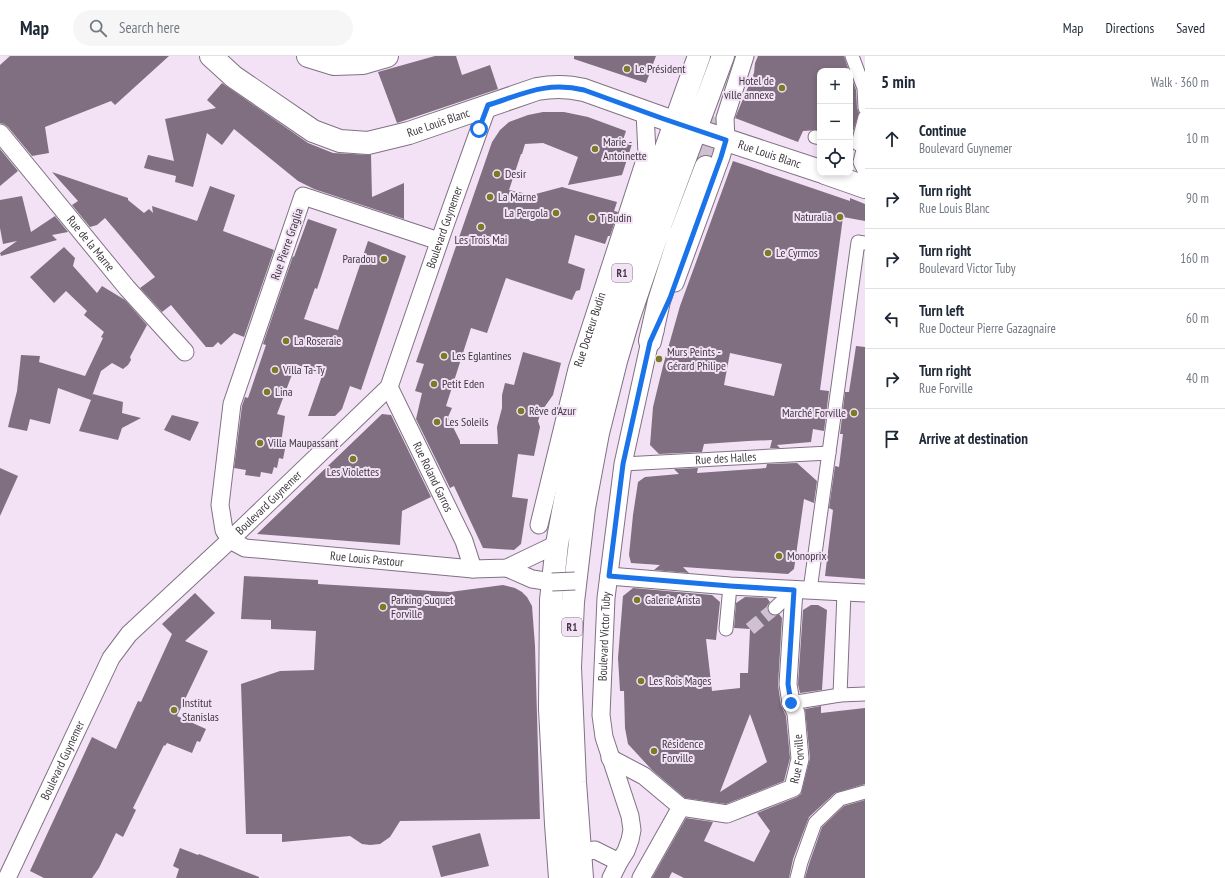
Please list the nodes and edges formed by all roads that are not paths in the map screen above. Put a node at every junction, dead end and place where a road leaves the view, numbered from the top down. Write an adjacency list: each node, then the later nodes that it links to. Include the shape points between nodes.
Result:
1 (211, 56): 8 (main road, Rue Louis Blanc, via 234,77 313,130 340,141 368,143 402,135)
2 (308, 56): 3 (main road, via 334,64 363,63)
3 (387, 56)
4 (699, 56): 12 (main road, R1)
5 (723, 56): 13 (main road, R1)
6 (745, 56): 15 (street, Boulevard Victor Tuby, via 725,118)
7 (852, 56): 9 (street, via 864,88)
8 (488, 105): 10 (main road, Rue Louis Blanc, via 554,86 584,90); 22 (street, Boulevard Guynemer)
9 (865, 108)
10 (645, 112): 12 (main road, Rue Louis Blanc); 29 (street, Rue Docteur Budin, via 647,154 577,369)
11 (865, 117): 16 (street)
12 (675, 123): 13 (main road, Rue Louis Blanc); 31 (main road, R1, via 618,283 605,328 580,426)
13 (696, 130): 15 (main road, Rue Louis Blanc); 36 (main road, R1, via 659,230 616,361 592,464)
14 (0, 133): 25 (street, Rue de la Marne, via 127,288)
15 (726, 140): 18 (main road, Rue Louis Blanc); 24 (street, Boulevard Victor Tuby, via 670,298)
16 (859, 145): 19 (street, via 860,162)
17 (706, 167): 24 (main road, via 679,238)
18 (817, 171)
19 (865, 172)
20 (833, 176): 21 (main road)
21 (865, 187)
22 (439, 241): 26 (street, Boulevard Guynemer); 30 (street, Rue Pierre Graglia, via 303,196 232,404 220,505 224,530)
23 (865, 243): 27 (street, via 858,242)
24 (650, 342): 28 (street, Boulevard Victor Tuby)
25 (185, 352)
26 (389, 387): 30 (street, Boulevard Guynemer); 33 (street, Rue Roland Garros, via 464,541)
27 (829, 453): 28 (street, Rue des Halles); 38 (street)
28 (623, 464): 34 (street, Boulevard Victor Tuby)
29 (539, 525)
30 (230, 540): 33 (street, Rue Louis Pastour, via 245,548); 52 (street, Boulevard Guynemer, via 129,634 111,658)
31 (557, 544): 32 (street, Rue Louis Pastour); 35 (main road, R1)
32 (507, 568): 33 (street, Rue Louis Pastour); 35 (street, Rue Louis Pastour)
33 (472, 569)
34 (609, 576): 37 (street); 46 (street, Boulevard Victor Tuby, via 601,716)
35 (542, 580): 36 (street, Rue Louis Pastour, bridge); 50 (main road, R1)
36 (575, 581): 49 (main road, R1, via 570,667)
37 (730, 586): 38 (street); 42 (street)
38 (802, 590): 39 (street); 41 (street); 45 (street, Rue Forville, via 788,684)
39 (844, 592): 40 (street); 44 (street)
40 (865, 593)
41 (775, 608)
42 (726, 629)
43 (865, 694): 44 (street)
44 (840, 695): 45 (street)
45 (791, 703): 48 (street, Rue Forville, via 796,714 800,759 793,788 727,814)
46 (610, 758): 48 (street, via 644,776); 51 (street, Boulevard Victor Tuby, via 630,816 632,830 626,851)
47 (865, 792): 57 (street, via 840,799 815,823)
48 (681, 807): 56 (street)
49 (579, 852): 50 (street); 51 (street, via 595,850); 54 (main road, R1)
50 (558, 856): 53 (main road, R1)
51 (619, 862): 55 (street, Boulevard Victor Tuby)
52 (7, 878)
53 (560, 878)
54 (582, 878)
55 (612, 878)
56 (641, 878)
57 (797, 878)

